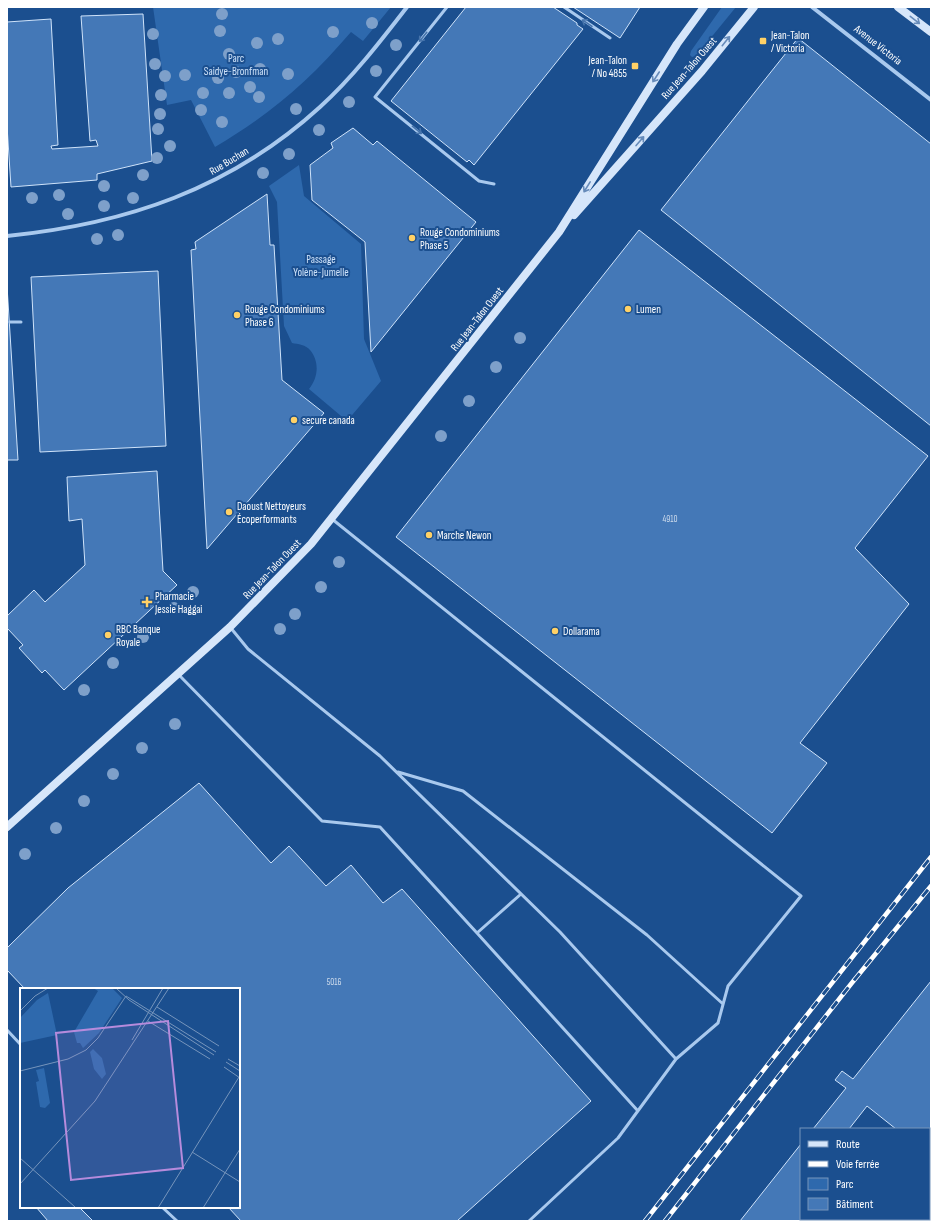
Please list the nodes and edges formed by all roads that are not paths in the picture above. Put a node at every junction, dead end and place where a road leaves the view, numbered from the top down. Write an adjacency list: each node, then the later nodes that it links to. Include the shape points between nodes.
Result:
1 (407, 7): 13 (street, Rue Buchan, via 320,107 292,131 235,170 180,197 123,216 81,226)
2 (447, 7): 11 (lane, one-way to 11, via 375,97 479,181)
3 (564, 7): 9 (lane, one-way to 3)
4 (704, 7): 12 (main road, Rue Jean-Talon Ouest, one-way to 12, via 677,44)
5 (754, 7): 12 (main road, Rue Jean-Talon Ouest, one-way to 5, via 702,72)
6 (812, 7): 10 (street, Avenue Victoria)
7 (898, 7): 8 (main road, one-way to 8)
8 (931, 32)
9 (610, 38)
10 (931, 100)
11 (494, 184)
12 (559, 232): 16 (main road, Rue Jean-Talon Ouest)
13 (7, 236)
14 (10, 322): 15 (lane)
15 (22, 322)
16 (332, 520): 17 (main road, Rue Jean-Talon Ouest, via 264,595); 23 (lane, via 801,896 728,986)
17 (230, 627): 18 (main road, Rue Jean-Talon Ouest); 19 (lane, via 248,649 380,756)
18 (177, 674): 20 (main road, Rue Jean-Talon Ouest); 22 (lane, via 322,821 380,827)
19 (396, 772): 21 (lane); 23 (lane, via 463,791 647,935)
20 (7, 827)
21 (521, 894): 22 (lane); 26 (lane, via 560,932)
22 (477, 933): 27 (lane)
23 (723, 1004): 26 (lane, via 718,1023)
24 (7, 1030): 25 (lane)
25 (20, 1044)
26 (676, 1059): 27 (lane)
27 (638, 1111): 30 (lane, via 618,1138)
28 (163, 1208): 29 (lane)
29 (178, 1221)
30 (529, 1221)

